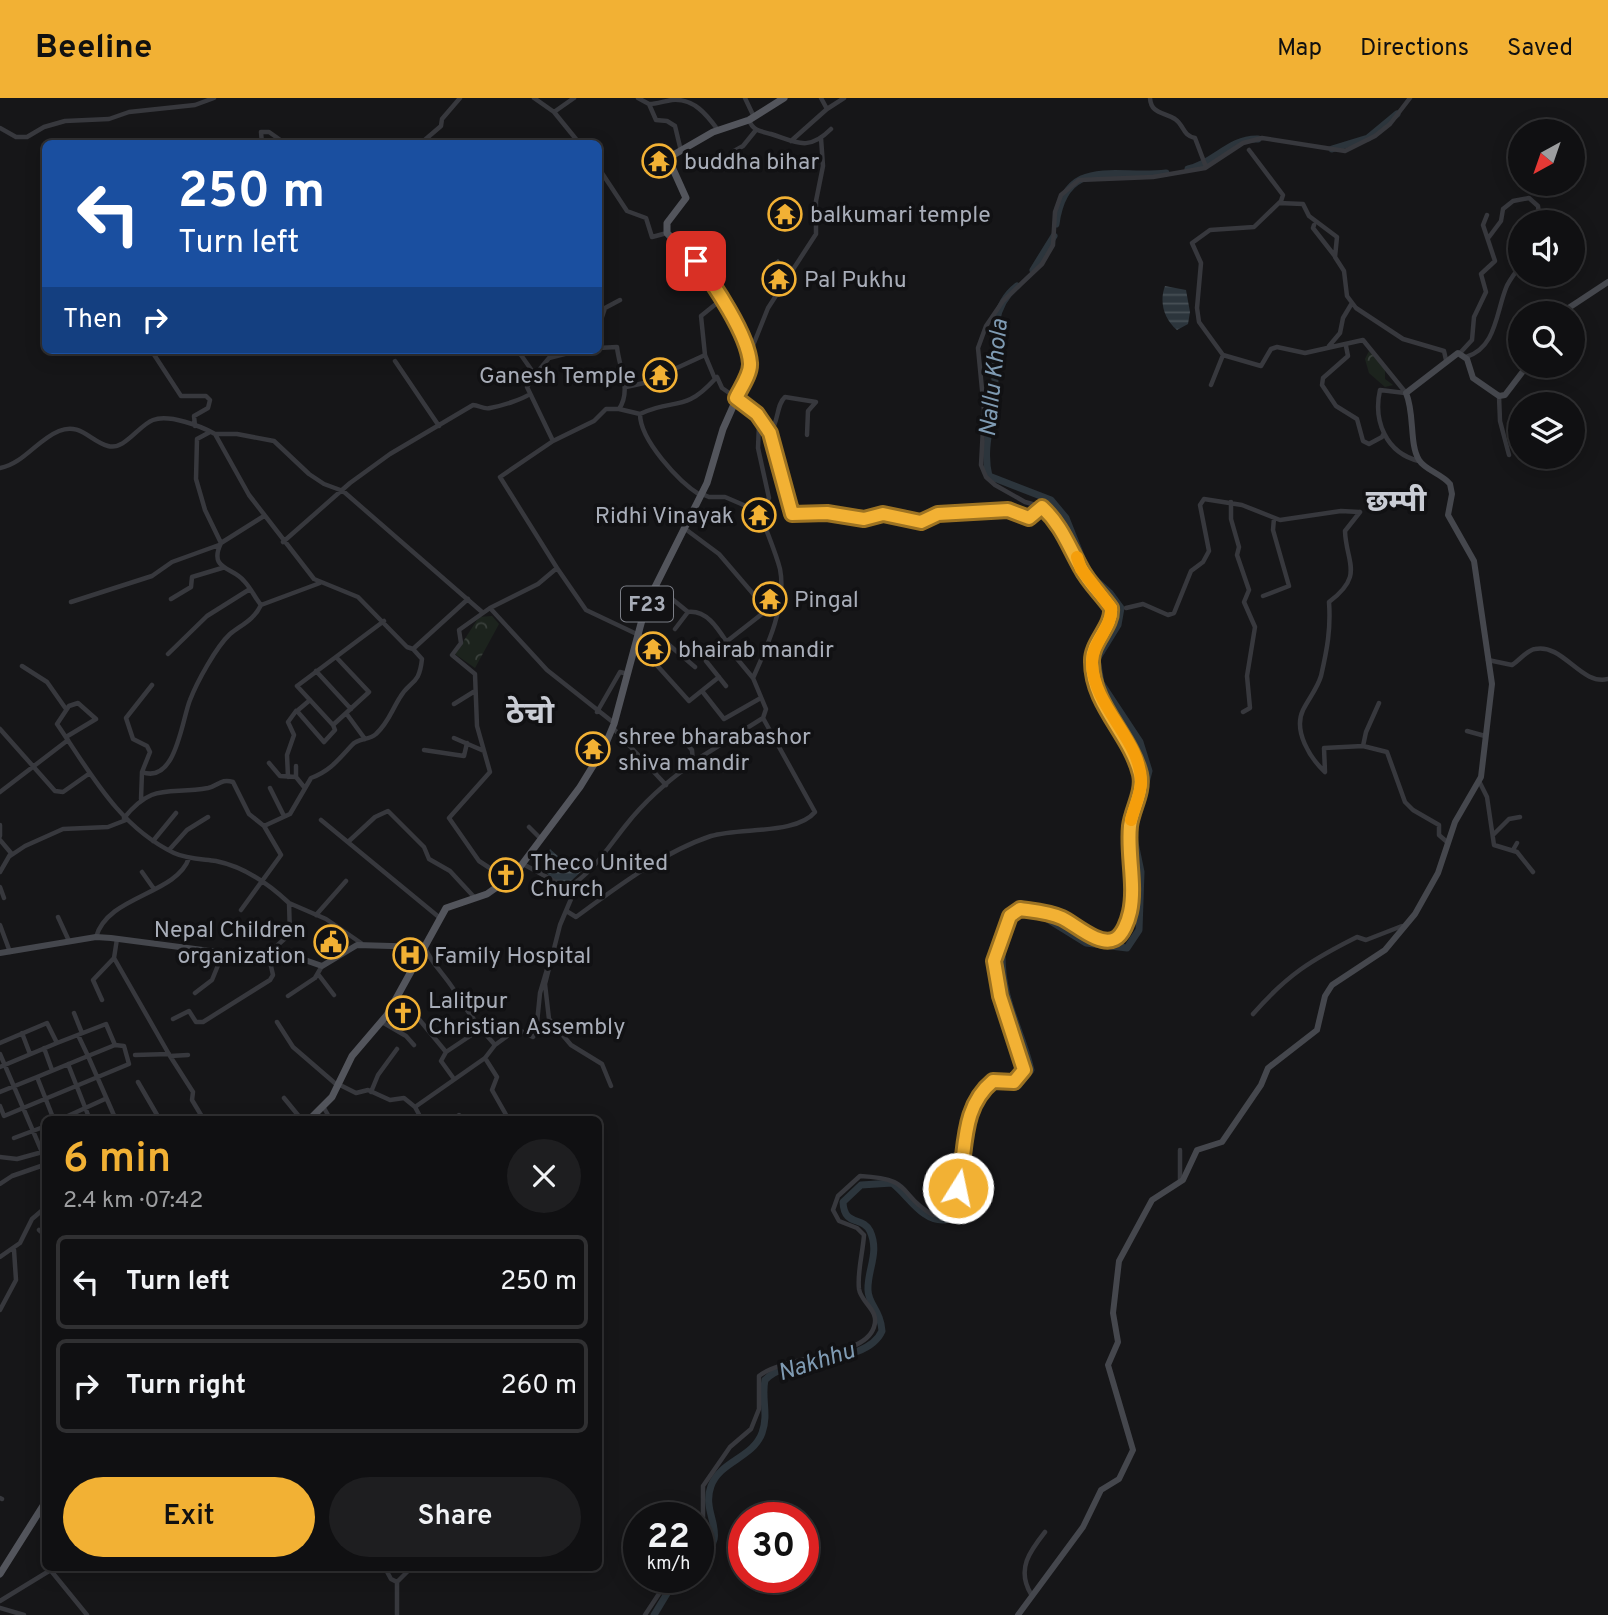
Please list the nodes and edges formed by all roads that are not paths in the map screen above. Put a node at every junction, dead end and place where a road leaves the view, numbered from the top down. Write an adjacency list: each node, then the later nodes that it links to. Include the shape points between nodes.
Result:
1 (214, 98): 16 (street, via 109,119 65,121 27,137)
2 (460, 98): 23 (street)
3 (534, 98): 14 (street)
4 (574, 98): 14 (street)
5 (639, 98): 12 (street)
6 (745, 98): 15 (street)
7 (784, 98): 15 (main road)
8 (821, 98): 13 (street)
9 (844, 98): 13 (street)
10 (1150, 98): 29 (street, via 1158,113 1174,119 1186,136 1195,138)
11 (1410, 98): 29 (street, via 1391,124 1345,150 1262,138 1243,143)
12 (649, 104): 19 (street, via 670,100 697,105); 28 (street, via 656,120 675,126)
13 (827, 109): 25 (street)
14 (554, 112): 24 (street)
15 (751, 118): 18 (street); 19 (main road)
16 (0, 128)
17 (831, 129): 20 (street)
18 (756, 130): 25 (street); 27 (street)
19 (719, 131): 28 (main road)
20 (821, 138): 25 (street, via 799,144); 48 (street, via 816,234 768,308)
21 (262, 140): 22 (street, via 261,132)
22 (280, 140)
23 (425, 140)
24 (577, 140)
25 (791, 141)
26 (1249, 150): 31 (street, via 1283,195)
27 (734, 151)
28 (681, 152): 35 (main road, via 668,158 685,201 667,223)
29 (1206, 167): 82 (street, via 1153,177 1079,180 1068,187 1055,212 1053,245 1042,264 1003,300 986,326 978,348 984,410 981,465 995,485)
30 (602, 173): 35 (street, via 627,211 646,218 652,237)
31 (1279, 203): 34 (street, via 1304,204); 53 (street, via 1254,226 1210,230 1192,243 1201,263 1199,322)
32 (1538, 210): 36 (street, via 1530,198 1513,201 1503,209)
33 (1487, 215): 36 (street, via 1483,225)
34 (1321, 227): 37 (street, via 1337,237); 37 (street, via 1313,228)
35 (667, 233): 40 (main road, via 696,261)
36 (1489, 238): 54 (street, via 1495,261 1481,274 1486,292)
37 (1335, 256): 43 (street)
38 (1508, 282): 54 (street, via 1491,336 1475,354)
39 (1608, 282): 42 (main road)
40 (722, 298): 48 (main road); 52 (street, via 701,316)
41 (620, 300): 44 (street, via 605,308)
42 (1579, 301)
43 (1352, 302): 46 (street, via 1340,333); 55 (street, via 1403,339 1444,351)
44 (602, 317)
45 (1346, 346): 46 (street); 62 (street, via 1363,340); 73 (street, via 1348,356 1323,378 1322,385 1336,406 1357,419 1363,441 1369,444)
46 (1328, 347): 53 (street, via 1306,353 1277,347 1261,366)
47 (602, 348): 61 (street, via 617,347)
48 (747, 351): 65 (main road, F23, via 751,366)
49 (154, 354): 69 (street, via 181,396 210,400 208,408 194,416)
50 (518, 354): 57 (street)
51 (564, 354): 57 (street, via 549,358)
52 (705, 355): 59 (street); 61 (street)
53 (1223, 355): 60 (street)
54 (1463, 355): 55 (main road); 64 (main road, via 1471,377)
55 (1446, 360): 62 (main road)
56 (395, 361): 70 (street)
57 (536, 374): 63 (street, via 527,387)
58 (1518, 378): 64 (main road)
59 (715, 379): 65 (street); 68 (street, via 690,402)
60 (1212, 385)
61 (625, 387): 67 (street)
62 (1406, 393): 73 (street, via 1380,390 1376,406); 77 (main road)
63 (530, 394): 70 (street, via 489,409 473,405); 75 (street)
64 (1499, 397): 76 (street)
65 (736, 398): 66 (street); 80 (main road, F23)
66 (745, 405): 72 (street); 83 (street, via 760,431 758,448 769,498)
67 (619, 409): 68 (street); 75 (street, via 606,409 594,421)
68 (640, 414): 80 (street, via 641,424 664,461)
69 (195, 426): 71 (street); 78 (street, via 151,420 117,446 107,446 78,429 59,431 32,446 13,464)
70 (439, 426): 79 (street, via 390,454)
71 (213, 433): 79 (street, via 274,441 324,485); 84 (street); 88 (street, via 197,439 196,479)
72 (770, 433): 74 (street, via 785,397 815,401 808,411); 82 (street, via 795,516 811,512 864,519 883,514 921,522 938,514 1008,510 1029,518)
73 (1384, 433): 77 (street, via 1396,452)
74 (807, 435)
75 (553, 441): 90 (street, via 500,478)
76 (1508, 451)
77 (1419, 461): 114 (main road, via 1451,487 1447,512 1474,561)
78 (0, 468)
79 (343, 491): 87 (street); 98 (street)
80 (701, 494): 83 (street, via 725,497); 86 (main road, F23)
81 (1231, 502): 85 (street); 102 (street, via 1213,498 1201,502 1209,551 1191,571 1172,615 1143,604); 135 (street, via 1237,555 1249,590 1244,602 1255,626 1247,676 1250,708)
82 (1042, 507): 293 (street, via 1057,521 1081,569 1111,608 1095,643 1094,679 1098,696 1121,729 1141,781 1130,824 1130,910 1125,928 1109,941 1038,911 1020,909 1010,916 994,961 1000,996 1024,1061 1020,1079 993,1081 981,1091 969,1112 958,1188 945,1210 933,1215 919,1208 906,1188 883,1177 860,1176 838,1196 833,1210 839,1221 864,1235 859,1291 875,1314 874,1326 867,1338 838,1352 788,1361 759,1376 759,1409 751,1429 730,1447 703,1486)
83 (760, 512): 94 (street)
84 (264, 516): 87 (street); 88 (street)
85 (1274, 518): 96 (street, via 1273,530 1289,586); 147 (street, via 1360,512 1345,531 1352,572 1329,602 1331,638 1316,690 1302,711 1300,728 1325,772 1324,748)
86 (683, 527): 92 (main road, F23); 95 (street, via 712,548)
87 (283, 542): 91 (street)
88 (220, 544): 89 (street); 99 (street, via 172,562 152,576)
89 (222, 568): 93 (street, via 234,572); 97 (street, via 192,578 191,587)
90 (556, 568): 101 (street, via 538,584); 107 (street, via 586,610)
91 (320, 583): 100 (street); 105 (street, via 358,597)
92 (654, 585): 104 (street); 107 (main road, F23)
93 (250, 589): 100 (street); 112 (street, via 207,616)
94 (782, 590): 95 (street); 121 (street, via 775,632)
95 (757, 595): 108 (street, via 767,611)
96 (1263, 596)
97 (171, 599)
98 (468, 599): 103 (street); 110 (street)
99 (71, 602)
100 (261, 605): 154 (street, via 230,634 213,658 191,699 184,729 169,760 158,773)
101 (490, 608): 103 (street); 134 (street, via 547,670)
102 (1126, 608)
103 (482, 612): 125 (street, via 459,630 461,643 452,655 473,670)
104 (688, 612): 106 (street); 108 (street, via 708,618)
105 (384, 621): 110 (street); 113 (street)
106 (675, 629)
107 (638, 634): 109 (street); 119 (main road, F23)
108 (725, 642): 111 (street); 121 (street)
109 (663, 645): 117 (street, via 671,645); 126 (street, via 653,661 690,701)
110 (413, 649): 143 (street, via 422,659 417,680 400,696 389,721)
111 (717, 649)
112 (169, 654)
113 (336, 657): 118 (street); 133 (street, via 369,692)
114 (1488, 660): 122 (street, via 1513,665 1534,649 1545,649 1591,679); 145 (main road, via 1493,689)
115 (706, 661): 120 (street)
116 (22, 666): 131 (street, via 47,682)
117 (695, 667)
118 (316, 671): 128 (street, via 297,686); 133 (street)
119 (628, 674): 134 (street, via 620,672); 138 (main road, F23)
120 (719, 677): 124 (street); 126 (street)
121 (753, 678): 127 (street)
122 (1608, 679)
123 (152, 685): 154 (street, via 126,718 133,739 150,752)
124 (726, 686)
125 (476, 690): 130 (street); 149 (street, via 477,726)
126 (702, 691): 127 (street, via 724,719)
127 (759, 699): 136 (street, via 766,709)
128 (310, 701): 132 (street); 137 (street)
129 (1379, 703): 147 (street)
130 (454, 704)
131 (66, 709): 141 (street, via 57,724); 141 (street, via 78,703 96,719)
132 (297, 711): 137 (street, via 324,742 335,730); 156 (street, via 288,722 294,735 287,755)
133 (348, 711): 137 (street); 143 (street)
134 (597, 712): 138 (street)
135 (1243, 712)
136 (763, 718): 151 (street); 198 (street, via 815,812 809,819 710,836 642,872 576,917)
137 (333, 725)
138 (614, 726): 159 (street); 175 (main road, F23, via 580,787)
139 (0, 729): 152 (street)
140 (1467, 731): 145 (street, via 1484,734)
141 (67, 738): 152 (street); 155 (street)
142 (454, 738): 146 (street)
143 (365, 739): 160 (street)
144 (684, 741): 151 (street, via 692,750)
145 (1487, 743): 158 (main road)
146 (467, 744): 148 (street, via 464,756); 149 (street)
147 (1363, 746): 178 (street, via 1389,754 1405,802 1439,825 1440,836)
148 (425, 750)
149 (485, 752): 189 (street, via 489,775 449,818 479,861)
150 (269, 763): 156 (street, via 278,774)
151 (693, 763): 159 (street)
152 (34, 766): 155 (street, via 51,788 61,793); 162 (street)
153 (296, 766): 157 (street)
154 (142, 772): 163 (street)
155 (90, 773): 168 (street)
156 (288, 777): 157 (street)
157 (296, 777): 160 (street)
158 (1479, 781): 173 (street); 178 (main road)
159 (666, 785): 192 (street, via 626,825 616,843)
160 (304, 786): 165 (street, via 292,812)
161 (270, 788): 165 (street)
162 (0, 792)
163 (141, 799): 168 (street); 171 (street, via 157,792 206,789 229,780 239,790 249,814)
164 (176, 813): 176 (street)
165 (284, 816): 171 (street)
166 (208, 817): 180 (street, via 187,830)
167 (1520, 817): 173 (street, via 1509,819)
168 (125, 819): 176 (street); 182 (street, via 108,827 63,829)
169 (321, 820): 177 (street)
170 (0, 825): 174 (street)
171 (264, 826): 188 (street, via 281,855)
172 (529, 827): 175 (street)
173 (1493, 835): 181 (street, via 1494,845)
174 (0, 838): 182 (street)
175 (541, 840): 184 (main road, F23)
176 (153, 841): 180 (street)
177 (348, 842): 195 (street, via 387,811 424,847 429,859 450,871); 201 (street)
178 (1447, 842): 203 (main road, via 1430,892)
179 (1517, 843): 181 (street)
180 (169, 850): 183 (street)
181 (1513, 850): 187 (street)
182 (10, 856): 185 (street)
183 (189, 858): 188 (street, via 224,863); 193 (street, via 184,868)
184 (522, 864): 189 (main road, F23); 192 (street)
185 (0, 872)
186 (142, 872): 193 (street)
187 (1533, 872)
188 (263, 880): 196 (street); 197 (street)
189 (508, 880): 195 (main road, F23)
190 (346, 881): 199 (street)
191 (0, 887): 194 (street)
192 (567, 888): 198 (street, via 571,899)
193 (153, 889): 204 (street, via 109,916)
194 (4, 898)
195 (476, 898): 201 (main road, F23, via 450,905)
196 (289, 903): 199 (street); 210 (street, via 290,934)
197 (241, 910)
198 (568, 912): 209 (street)
199 (316, 915): 207 (street)
200 (58, 917): 206 (street)
201 (440, 918): 208 (main road)
202 (0, 925): 211 (street)
203 (1402, 926): 223 (street, via 1366,940 1357,937 1309,961); 285 (main road, via 1385,950 1332,985 1317,1030 1268,1068 1230,1133 1219,1144 1199,1147)
204 (96, 937): 205 (main road); 206 (main road)
205 (117, 939): 213 (main road); 214 (street)
206 (69, 942): 211 (main road)
207 (368, 946): 208 (main road); 215 (main road, via 357,946)
208 (425, 947): 221 (main road); 234 (street, via 462,1007)
209 (553, 950): 234 (street, via 533,1037 517,1029); 253 (street, via 545,984 549,1019 571,1045 601,1064)
210 (270, 951): 213 (main road); 215 (main road, via 300,956); 224 (street, via 270,980 202,1023 189,1011)
211 (9, 952): 212 (main road)
212 (0, 953)
213 (223, 953): 217 (street, via 212,980)
214 (114, 958): 220 (street, via 93,980); 241 (street)
215 (322, 966): 216 (street)
216 (318, 974): 218 (street); 219 (street)
217 (195, 993)
218 (334, 995)
219 (288, 996)
220 (102, 1000)
221 (396, 1001): 226 (main road); 237 (street, via 418,1018)
222 (74, 1013): 228 (street)
223 (1253, 1014)
224 (173, 1019)
225 (277, 1022): 252 (street, via 293,1047)
226 (382, 1022): 233 (street); 252 (main road, via 352,1056)
227 (22, 1033): 230 (street); 231 (street, via 48,1023); 239 (street)
228 (80, 1034): 231 (street); 232 (street, via 106,1024); 243 (street)
229 (470, 1035): 237 (street)
230 (0, 1043)
231 (57, 1043): 235 (street)
232 (115, 1045): 243 (street); 249 (street, via 124,1046 130,1064)
233 (414, 1045)
234 (495, 1045): 244 (street)
235 (44, 1048): 239 (street); 247 (street)
236 (397, 1049): 256 (street)
237 (446, 1052): 250 (street, via 441,1061)
238 (0, 1054): 246 (street)
239 (30, 1054): 246 (street)
240 (135, 1055): 241 (street)
241 (170, 1055): 242 (street); 271 (street)
242 (188, 1055)
243 (88, 1056): 245 (street); 249 (street)
244 (485, 1058): 250 (street); 276 (street, via 497,1077 492,1090)
245 (68, 1064): 247 (street); 255 (street)
246 (2, 1066): 254 (street)
247 (52, 1070): 248 (street)
248 (37, 1077): 254 (street); 259 (street)
249 (97, 1078): 255 (street); 260 (street)
250 (454, 1079): 262 (street)
251 (138, 1082): 270 (street)
252 (338, 1085): 256 (street, via 356,1093); 265 (main road)
253 (611, 1086)
254 (14, 1087): 257 (street); 263 (street)
255 (77, 1087): 259 (street); 264 (street)
256 (371, 1091): 262 (street, via 390,1100 404,1098)
257 (0, 1092)
258 (284, 1098): 272 (street)
259 (46, 1099): 263 (street); 266 (street)
260 (105, 1100): 264 (street); 269 (street)
261 (0, 1106): 263 (street, via 4,1116)
262 (415, 1107): 275 (street)
263 (23, 1108): 278 (street)
264 (85, 1108): 267 (street); 268 (street)
265 (324, 1108): 273 (main road); 274 (street)
266 (55, 1116)
267 (66, 1116)
268 (88, 1116)
269 (114, 1116)
270 (158, 1116)
271 (202, 1116)
272 (299, 1116)
273 (314, 1116)
274 (328, 1116)
275 (420, 1116)
276 (507, 1116)
277 (42, 1127): 278 (street)
278 (32, 1131): 279 (street); 280 (street)
279 (15, 1138)
280 (42, 1148)
281 (1180, 1150): 285 (street)
282 (42, 1153): 283 (street, via 17,1159)
283 (0, 1157)
284 (42, 1168): 286 (street)
285 (1180, 1181): 305 (main road, via 1154,1198 1119,1261 1114,1313 1118,1342 1108,1366 1133,1450 1119,1479 1101,1490 1083,1527)
286 (0, 1184)
287 (42, 1210): 290 (street)
288 (39, 1230): 289 (street)
289 (42, 1233)
290 (13, 1250): 291 (street); 292 (street, via 16,1280)
291 (0, 1257)
292 (0, 1310)
293 (703, 1502)
294 (42, 1508): 297 (main road)
295 (1045, 1531): 305 (street, via 1025,1561)
296 (0, 1558): 297 (street)
297 (8, 1564): 302 (main road)
298 (51, 1571): 306 (street)
299 (54, 1571): 309 (street)
300 (387, 1571): 303 (street)
301 (408, 1571): 303 (street)
302 (0, 1574)
303 (397, 1582): 310 (street)
304 (659, 1593): 311 (street)
305 (1031, 1594): 312 (main road)
306 (0, 1601)
307 (0, 1608): 308 (street)
308 (24, 1615)
309 (87, 1615)
310 (397, 1615)
311 (645, 1615)
312 (1018, 1615)

